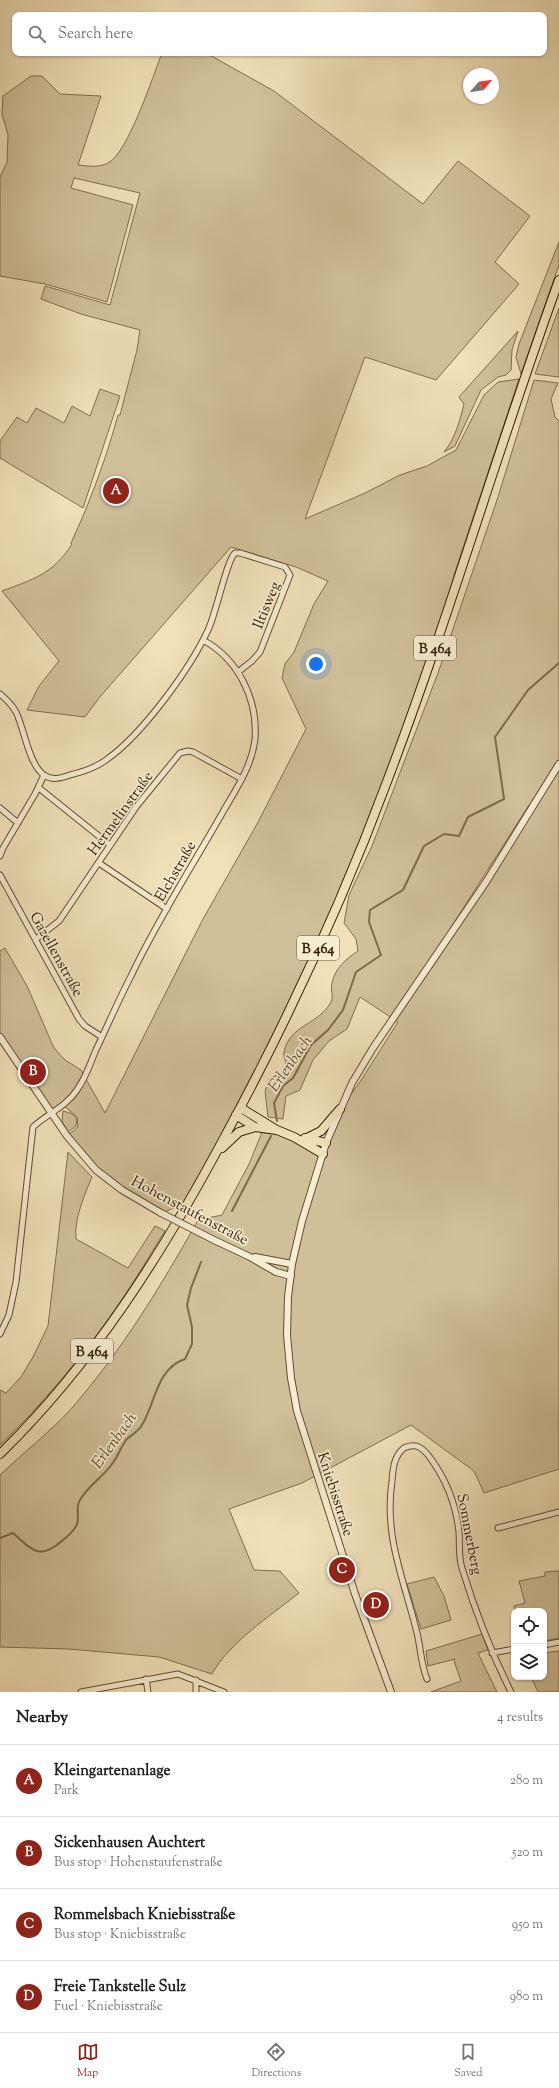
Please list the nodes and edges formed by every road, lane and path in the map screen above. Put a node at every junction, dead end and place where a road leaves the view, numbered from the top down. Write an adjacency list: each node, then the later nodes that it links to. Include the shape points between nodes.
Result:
1 (559, 280): 19 (main road, B 464, via 430,664 374,816 305,978)
2 (204, 640): 3 (street, Elchstraße, via 225,656); 3 (street, Iltisweg, via 216,610 228,561 235,553 246,553 288,570 290,575 260,652); 6 (street, via 171,690 115,753 84,771 54,779)
3 (238, 672): 7 (street, Elchstraße, via 251,702 255,731 250,761)
4 (0, 694): 6 (street, via 16,712 37,768)
5 (559, 764): 20 (street, Kniebisstraße, via 486,882 366,1060)
6 (44, 776): 8 (street)
7 (242, 779): 11 (street, Hermelinstraße, via 193,752 180,753 136,807); 15 (street, Elchstraße)
8 (39, 788): 10 (street); 11 (street)
9 (0, 808): 10 (street)
10 (18, 823): 12 (street, via 2,848)
11 (110, 845): 13 (street, Hermelinstraße)
12 (0, 856)
13 (99, 863): 15 (street); 16 (street, Hermelinstraße, via 59,921)
14 (0, 875): 16 (street, Gazellenstraße, via 5,888)
15 (167, 909): 18 (street, Elchstraße, via 142,952)
16 (36, 939): 18 (street, Gazellenstraße, via 79,1018 85,1026)
17 (0, 1037): 21 (street, Hohenstaufenstraße)
18 (102, 1037): 21 (street, Elchstraße, via 77,1090)
19 (241, 1108): 22 (main road, B 464); 24 (main road)
20 (340, 1108): 26 (main road, via 321,1131); 27 (street, Kniebisstraße)
21 (52, 1114): 30 (street, Hohenstaufenstraße, bridge, via 96,1170 121,1190); 33 (street, Elchstraße, via 38,1123 32,1132 15,1288 9,1315)
22 (236, 1116): 23 (main road); 29 (main road, B 464)
23 (255, 1127): 24 (main road); 29 (main road, via 238,1132)
24 (277, 1130): 25 (main road)
25 (294, 1137): 26 (main road); 28 (main road)
26 (307, 1138): 27 (main road)
27 (326, 1143): 28 (street, Kniebisstraße)
28 (323, 1154): 31 (street, Kniebisstraße, via 302,1221)
29 (214, 1158): 34 (main road, B 464, via 152,1264 115,1320 56,1395)
30 (250, 1257): 31 (street, Hohenstaufenstraße); 32 (street, Hohenstaufenstraße, via 276,1272)
31 (292, 1264): 32 (street, Kniebisstraße)
32 (291, 1276): 49 (street, Kniebisstraße, via 287,1316 288,1355 294,1400 304,1439 355,1594)
33 (0, 1334)
34 (0, 1454)
35 (559, 1512): 36 (street)
36 (498, 1528)
37 (559, 1642): 38 (street)
38 (547, 1644)
39 (511, 1650): 40 (street)
40 (492, 1653): 41 (street, Sommerberg, via 461,1567 458,1523 450,1492 426,1451 417,1446 409,1446 400,1451 395,1460 390,1492 390,1525 394,1554); 50 (street, Sommerberg)
41 (427, 1679)
42 (146, 1680): 43 (street, via 178,1674); 44 (street); 46 (street)
43 (196, 1680): 47 (street); 48 (street)
44 (92, 1691): 45 (street)
45 (81, 1692)
46 (148, 1692)
47 (196, 1692)
48 (224, 1692)
49 (391, 1692)
50 (511, 1692)

